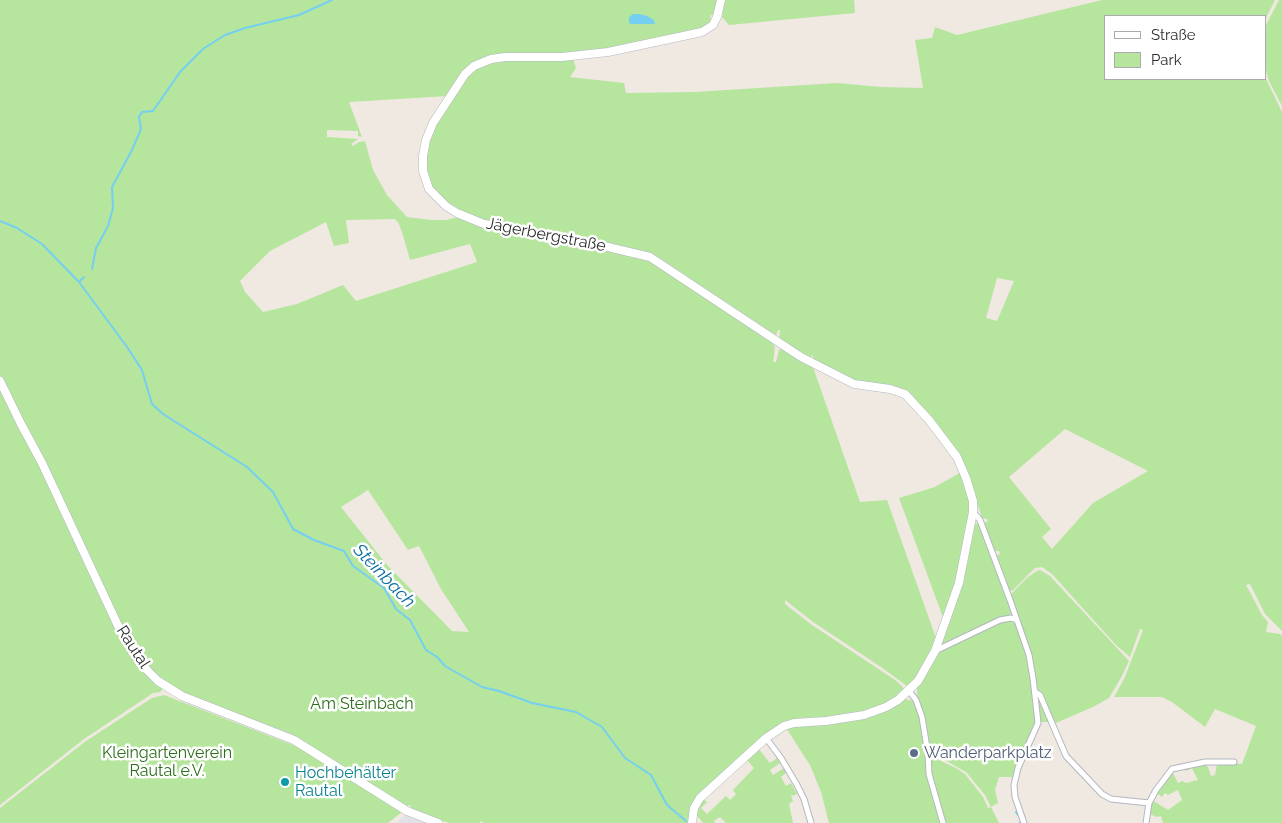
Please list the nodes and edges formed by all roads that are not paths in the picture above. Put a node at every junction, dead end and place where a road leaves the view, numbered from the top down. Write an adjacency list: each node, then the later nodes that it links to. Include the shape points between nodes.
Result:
1 (722, 0): 3 (street, Jägerbergstraße, via 713,25 702,32 608,52 562,57 505,57 474,66 465,74 438,115 426,140 423,171 430,189 451,210 484,224 650,257 801,358 854,384 905,394 957,457 970,489)
2 (0, 381): 12 (street, Rautal, via 120,630 144,667 158,681 182,696 300,742 407,810)
3 (973, 512): 4 (street, Jägerbergstraße, via 980,520); 5 (street, Jägerbergstraße, via 959,583)
4 (1017, 620): 5 (street, via 1000,620); 7 (street, Jägerbergstraße, via 1029,655)
5 (936, 651): 6 (street, Jägerbergstraße)
6 (909, 691): 8 (street, Jägerbergstraße, via 886,707 864,715 794,723); 14 (street, via 922,717 929,774)
7 (1035, 692): 10 (street, via 1040,695 1066,756 1102,794 1111,799); 15 (street, Jägerbergstraße, via 1037,727 1014,784)
8 (766, 738): 11 (street, Jägerbergstraße, via 700,798 694,808); 13 (street, via 798,785)
9 (1234, 762): 10 (street, via 1205,762 1172,769)
10 (1149, 804): 16 (street)
11 (694, 821)
12 (438, 823)
13 (811, 823)
14 (943, 823)
15 (1024, 823)
16 (1146, 823)

